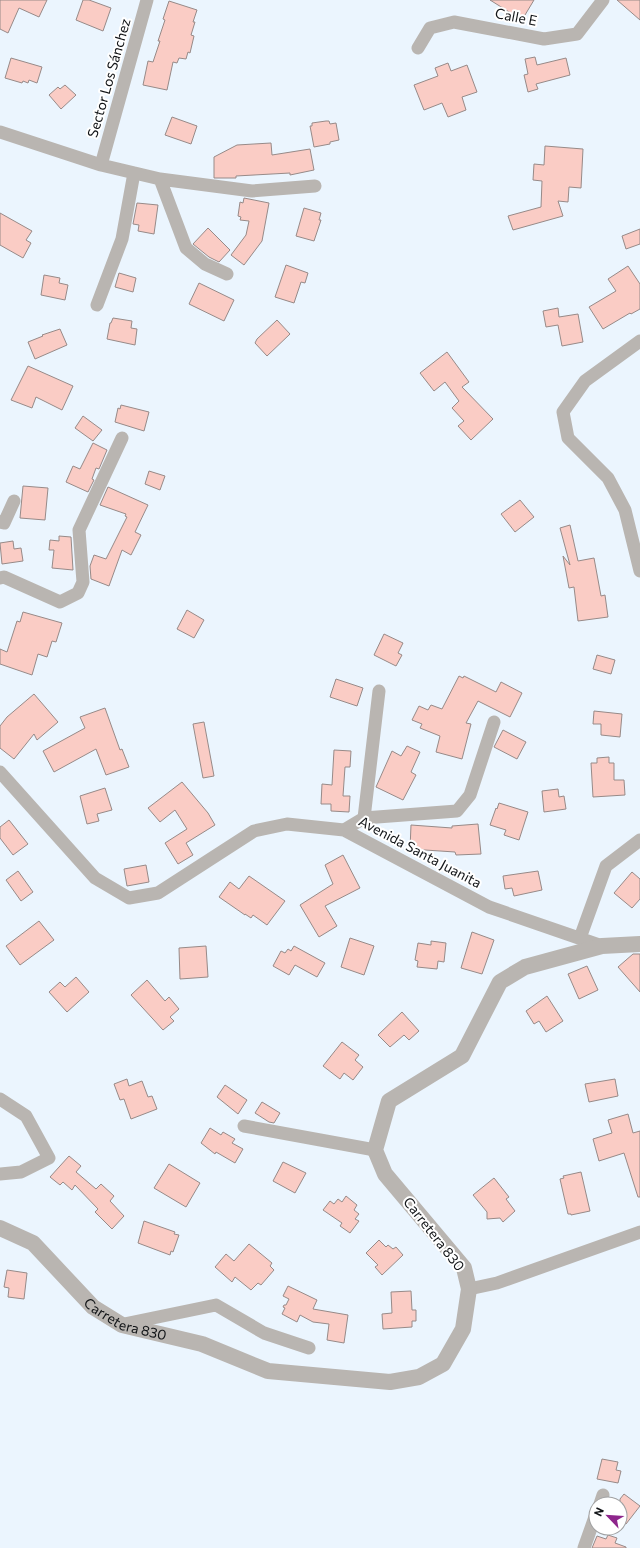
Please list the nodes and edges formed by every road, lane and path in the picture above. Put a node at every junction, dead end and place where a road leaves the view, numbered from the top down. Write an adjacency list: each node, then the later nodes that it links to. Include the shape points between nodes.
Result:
1 (147, 0): 5 (street, Sector Los Sánchez)
2 (603, 0): 3 (street, Calle E, via 577,34 544,39 454,22 430,28)
3 (418, 48)
4 (0, 132): 5 (street)
5 (101, 165): 6 (street)
6 (134, 173): 7 (street); 10 (street, via 122,239)
7 (160, 179): 8 (street, via 252,191); 9 (street, via 186,248 205,264)
8 (315, 186)
9 (227, 274)
10 (97, 306)
11 (640, 340): 15 (street, via 585,381 564,412 568,438 608,478 625,510)
12 (122, 438): 16 (street, via 79,530 83,582 78,593 60,602 4,577)
13 (14, 501): 14 (street, via 4,523)
14 (0, 522)
15 (640, 571)
16 (0, 578)
17 (379, 691): 20 (street)
18 (494, 722): 20 (street, via 470,795 457,812)
19 (0, 772): 21 (street, Avenida Santa Juanita, via 95,878 129,898 158,893 254,831 287,824)
20 (364, 818): 21 (street)
21 (344, 830): 23 (street, Avenida Santa Juanita, via 489,907)
22 (640, 840): 23 (street, via 606,866)
23 (580, 938): 25 (street, Avenida Santa Juanita)
24 (640, 944): 25 (street)
25 (602, 946): 28 (street, via 525,967 500,982 462,1056 389,1101)
26 (0, 1099): 29 (street, via 26,1116 49,1158 21,1172)
27 (244, 1126): 28 (street)
28 (375, 1150): 32 (street, Carretera 830, via 385,1174 464,1268)
29 (0, 1174)
30 (0, 1228): 33 (street, Carretera 830, via 33,1243 94,1307)
31 (640, 1232): 32 (street, via 497,1283)
32 (469, 1289): 33 (street, Carretera 830, via 463,1329 443,1364 419,1378 390,1382 268,1371 202,1344)
33 (122, 1325): 34 (street, via 216,1305 264,1333)
34 (309, 1348)
35 (588, 1536): 36 (street)
36 (584, 1548)

